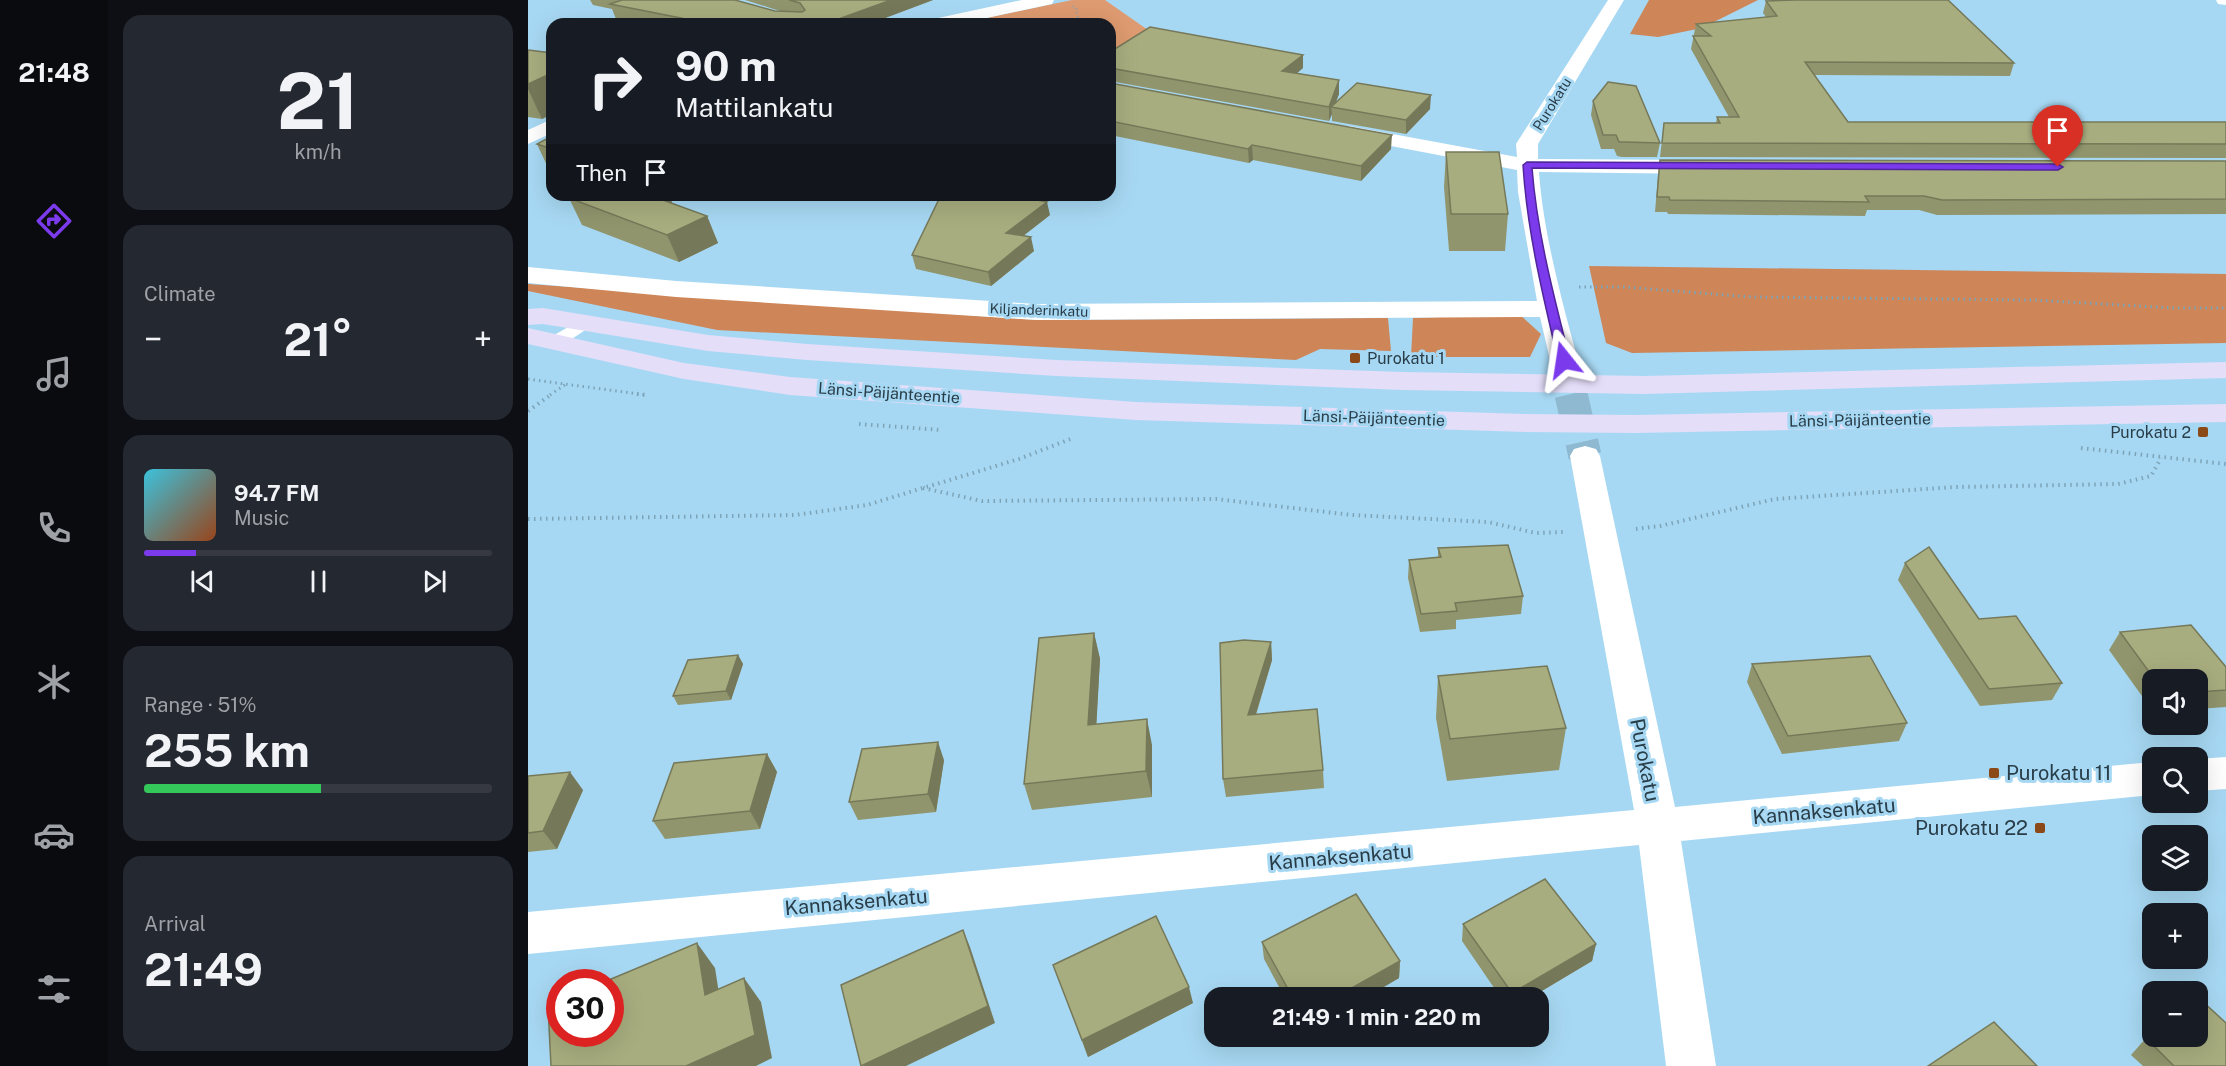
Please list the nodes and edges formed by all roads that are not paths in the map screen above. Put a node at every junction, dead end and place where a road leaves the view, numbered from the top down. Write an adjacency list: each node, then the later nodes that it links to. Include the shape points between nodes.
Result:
1 (1046, 0): 3 (street)
2 (1616, 0): 7 (street, Purokatu, via 1527,144)
3 (963, 18)
4 (546, 129): 6 (street)
5 (1334, 129): 7 (street)
6 (528, 138)
7 (1527, 165): 8 (street); 10 (street, Purokatu)
8 (1723, 167)
9 (528, 275): 10 (street, Kiljanderinkatu, via 676,290 1037,312)
10 (1551, 309): 14 (street, Purokatu)
11 (528, 317): 12 (main road)
12 (584, 323): 13 (lane); 15 (main road, via 708,343 807,352 1056,368 1391,380 1644,386)
13 (542, 339): 16 (main road, Länsi-Päijänteentie, via 684,371 790,386 1136,411 1624,424)
14 (1564, 360)
15 (2226, 369)
16 (2226, 413)
17 (1585, 456): 21 (street, Purokatu)
18 (2226, 773): 19 (street)
19 (2208, 774)
20 (2142, 780): 21 (street, Kannaksenkatu)
21 (1658, 827): 22 (street, Kannaksenkatu); 23 (street, Purokatu)
22 (528, 933)
23 (1691, 1066)

